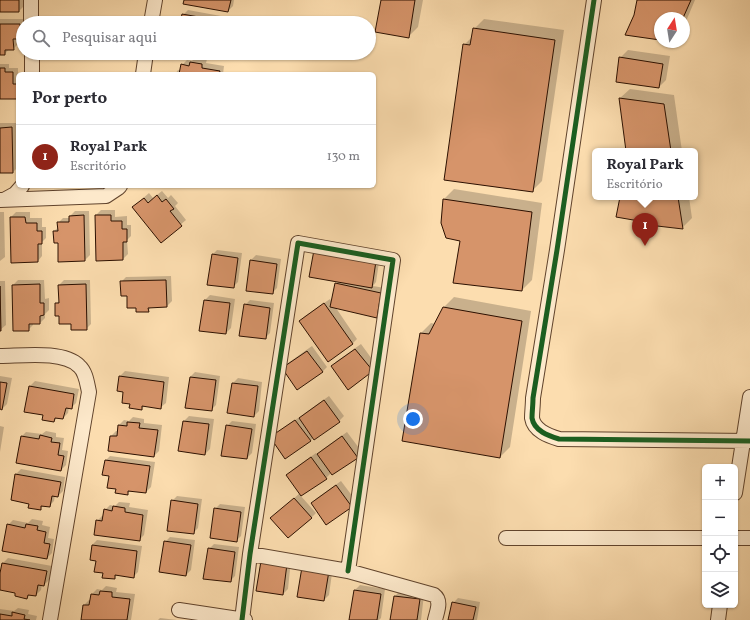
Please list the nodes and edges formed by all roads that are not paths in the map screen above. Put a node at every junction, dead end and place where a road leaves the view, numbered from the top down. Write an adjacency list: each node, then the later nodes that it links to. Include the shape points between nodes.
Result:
1 (31, 0): 4 (street)
2 (155, 0): 5 (street)
3 (594, 0): 17 (street, via 533,398 532,420 536,428 559,439)
4 (31, 16)
5 (152, 16)
6 (32, 60): 8 (street)
7 (145, 60): 9 (street)
8 (32, 72)
9 (143, 72)
10 (20, 188): 14 (street, via 15,194)
11 (56, 188): 13 (street)
12 (118, 188): 13 (street, via 106,196)
13 (72, 197): 14 (street)
14 (2, 200)
15 (0, 356): 27 (street, via 51,355 69,359 80,366 87,378 88,392)
16 (750, 396): 17 (street)
17 (747, 440): 18 (street)
18 (738, 480)
19 (506, 538): 20 (street)
20 (702, 538)
21 (738, 538): 22 (street)
22 (750, 538)
23 (250, 554): 24 (street); 24 (street, via 298,243 393,260); 28 (street)
24 (348, 571): 29 (street, via 434,595 439,603)
25 (720, 608): 30 (street)
26 (179, 610): 28 (street)
27 (50, 620)
28 (243, 620)
29 (435, 620)
30 (718, 620)

